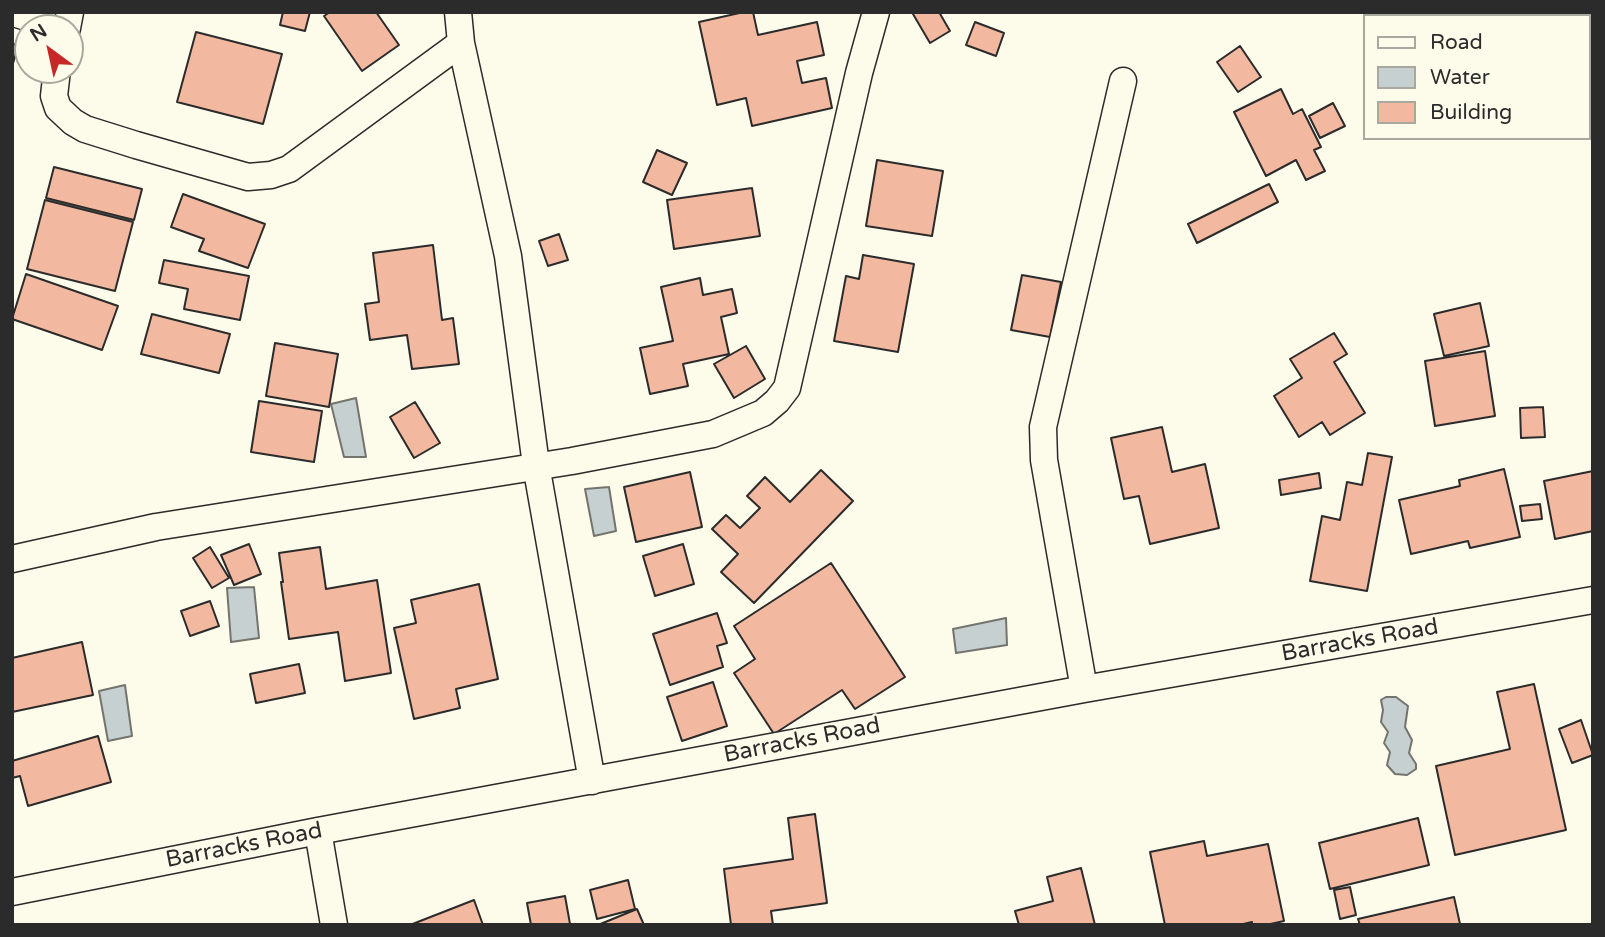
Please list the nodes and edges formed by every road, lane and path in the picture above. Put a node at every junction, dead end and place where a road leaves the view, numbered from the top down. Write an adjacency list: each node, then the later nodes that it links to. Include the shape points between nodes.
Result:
1 (458, 12): 3 (street)
2 (876, 12): 6 (street, via 787,388 763,413 713,434)
3 (461, 43): 5 (street, via 289,169 271,175 248,177 85,129 58,108); 6 (street, via 508,256)
4 (1123, 81): 9 (street, via 1043,427 1044,460)
5 (55, 84)
6 (536, 466): 7 (street, via 156,527); 10 (street)
7 (12, 559)
8 (1593, 600): 9 (street, Barracks Road)
9 (1083, 689): 10 (street, Barracks Road)
10 (592, 781): 11 (street, Barracks Road)
11 (318, 831): 12 (street, Barracks Road); 13 (street)
12 (12, 892)
13 (334, 925)

